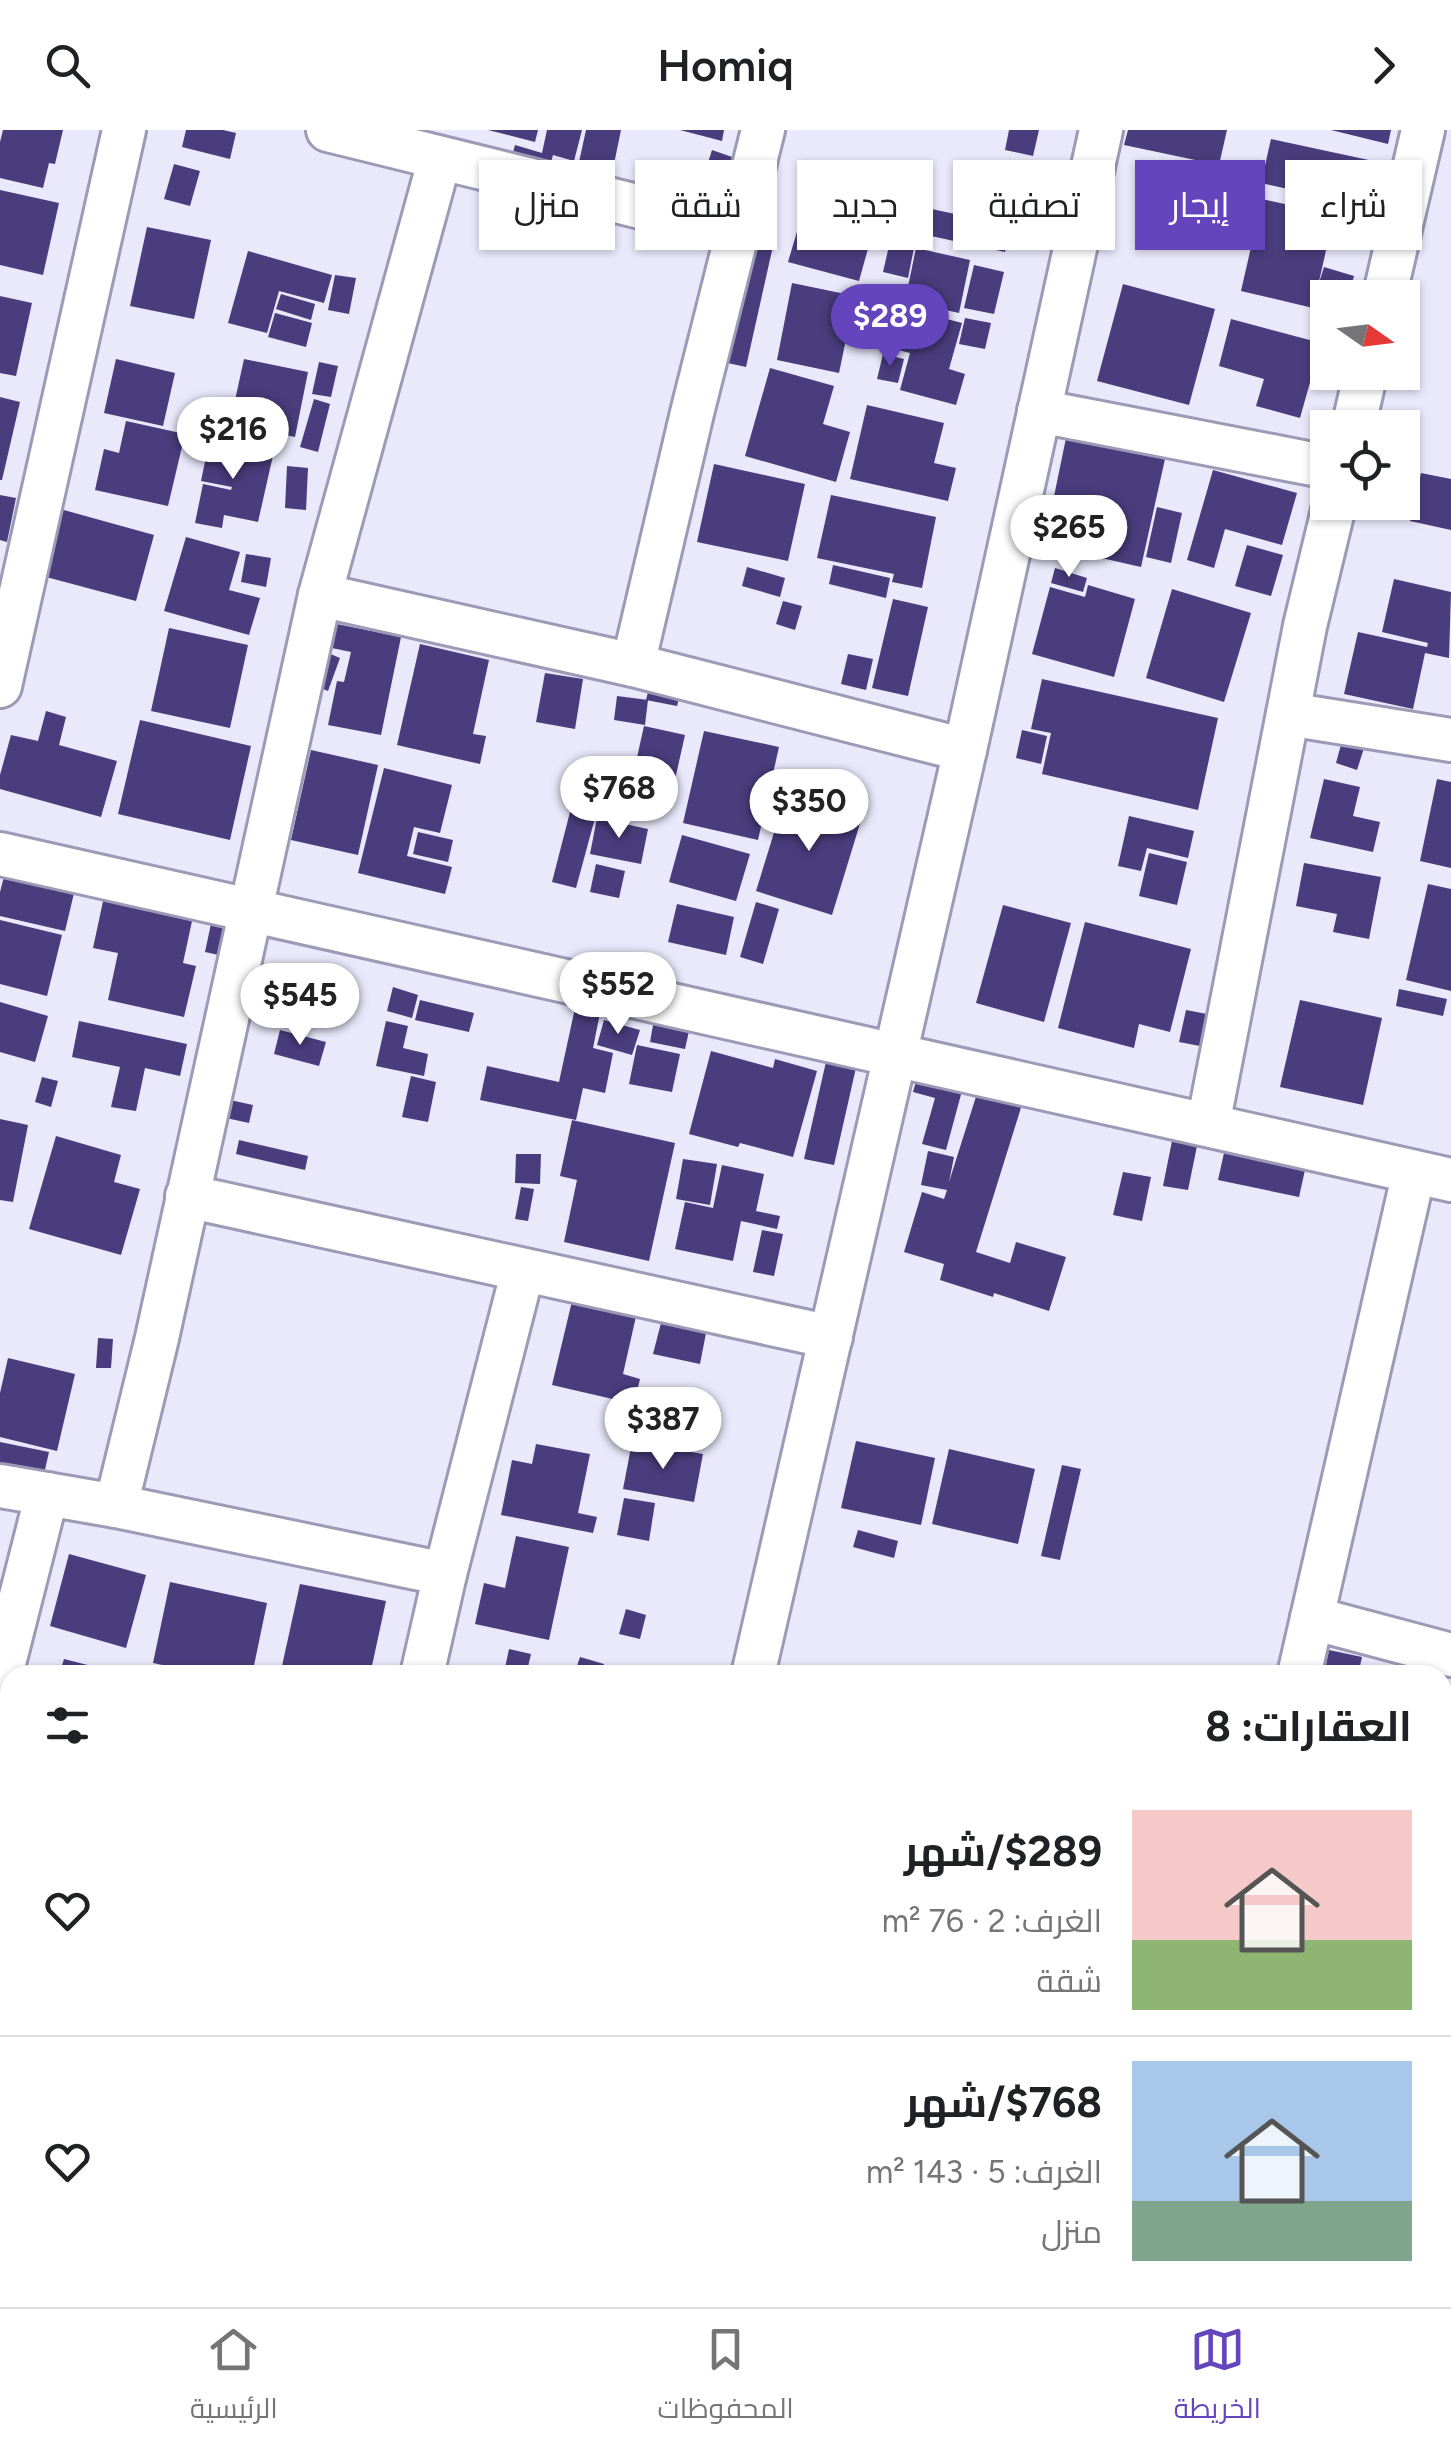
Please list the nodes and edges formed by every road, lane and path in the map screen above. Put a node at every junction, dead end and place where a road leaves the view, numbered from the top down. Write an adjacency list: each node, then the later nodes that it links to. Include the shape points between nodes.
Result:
1 (124, 130): 16 (street)
2 (328, 130): 6 (street)
3 (763, 130): 7 (street)
4 (1100, 130): 11 (street)
5 (1423, 130): 10 (street)
6 (440, 158): 8 (street); 14 (street)
7 (756, 160)
8 (635, 206)
9 (733, 250): 15 (street)
10 (1388, 280)
11 (1039, 411): 12 (street); 19 (street)
12 (1310, 464)
13 (1331, 520): 17 (street)
14 (320, 596): 15 (street); 21 (street)
15 (633, 665): 19 (street)
16 (0, 686)
17 (1288, 714): 18 (street); 23 (street)
18 (1451, 740)
19 (965, 750): 22 (street)
20 (0, 854): 21 (street)
21 (249, 910): 22 (street); 25 (street)
22 (895, 1055): 23 (street); 27 (street)
23 (1208, 1125): 24 (street)
24 (1433, 1176): 32 (street)
25 (188, 1196): 26 (street); 30 (street)
26 (522, 1270): 27 (street); 31 (street)
27 (830, 1337): 36 (street)
28 (0, 1486): 29 (street)
29 (46, 1494): 30 (street); 34 (street)
30 (116, 1506): 31 (street)
31 (445, 1574): 35 (street)
32 (1312, 1618): 33 (street); 37 (street)
33 (1451, 1655)
34 (3, 1665)
35 (424, 1665)
36 (755, 1665)
37 (1301, 1665)

